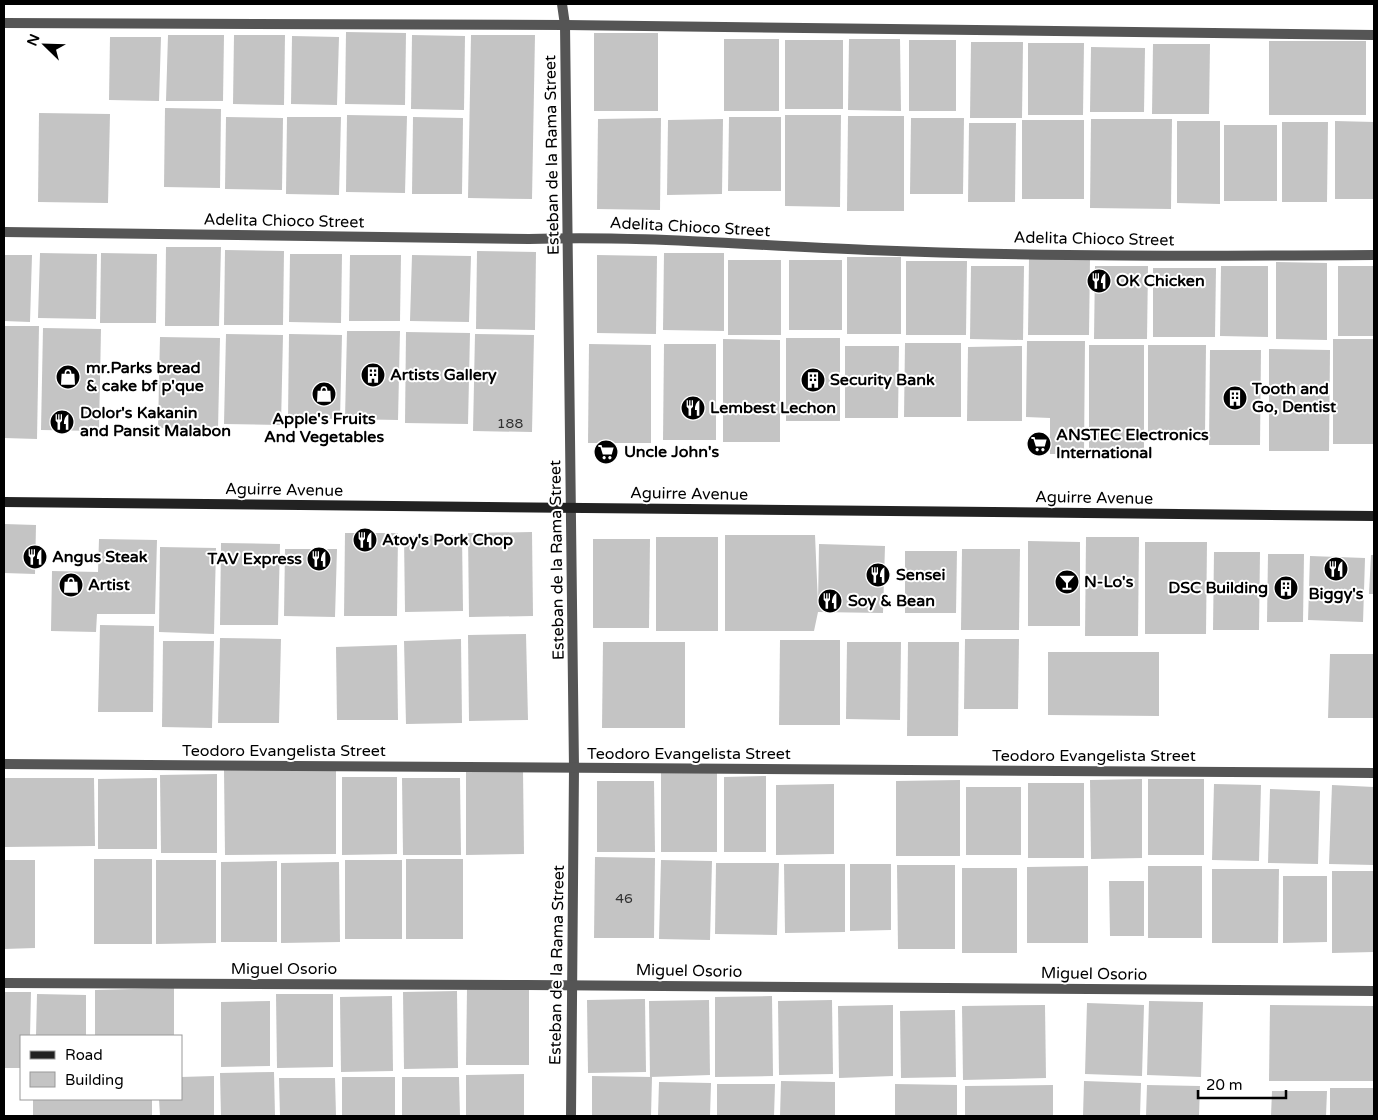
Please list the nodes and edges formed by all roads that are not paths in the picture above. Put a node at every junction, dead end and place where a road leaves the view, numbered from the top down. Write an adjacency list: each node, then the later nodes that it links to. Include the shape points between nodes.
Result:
1 (562, 4): 3 (street, Esteban de la Rama Street)
2 (4, 23): 3 (street)
3 (565, 25): 4 (street); 6 (street, Esteban de la Rama Street)
4 (1374, 34)
5 (4, 232): 6 (street, Adelita Chioco Street)
6 (568, 238): 7 (street, Adelita Chioco Street, via 870,250 1172,256); 9 (street, Esteban de la Rama Street)
7 (1374, 255)
8 (4, 502): 9 (street, Aguirre Avenue)
9 (572, 508): 10 (street, Aguirre Avenue); 12 (street, Esteban de la Rama Street)
10 (1374, 516)
11 (4, 764): 12 (street, Teodoro Evangelista Street)
12 (574, 768): 13 (street, Teodoro Evangelista Street); 15 (street, Esteban de la Rama Street)
13 (1374, 773)
14 (4, 983): 15 (street, Miguel Osorio)
15 (572, 985): 16 (street, Miguel Osorio); 17 (street, Esteban de la Rama Street)
16 (1374, 991)
17 (571, 1116)

